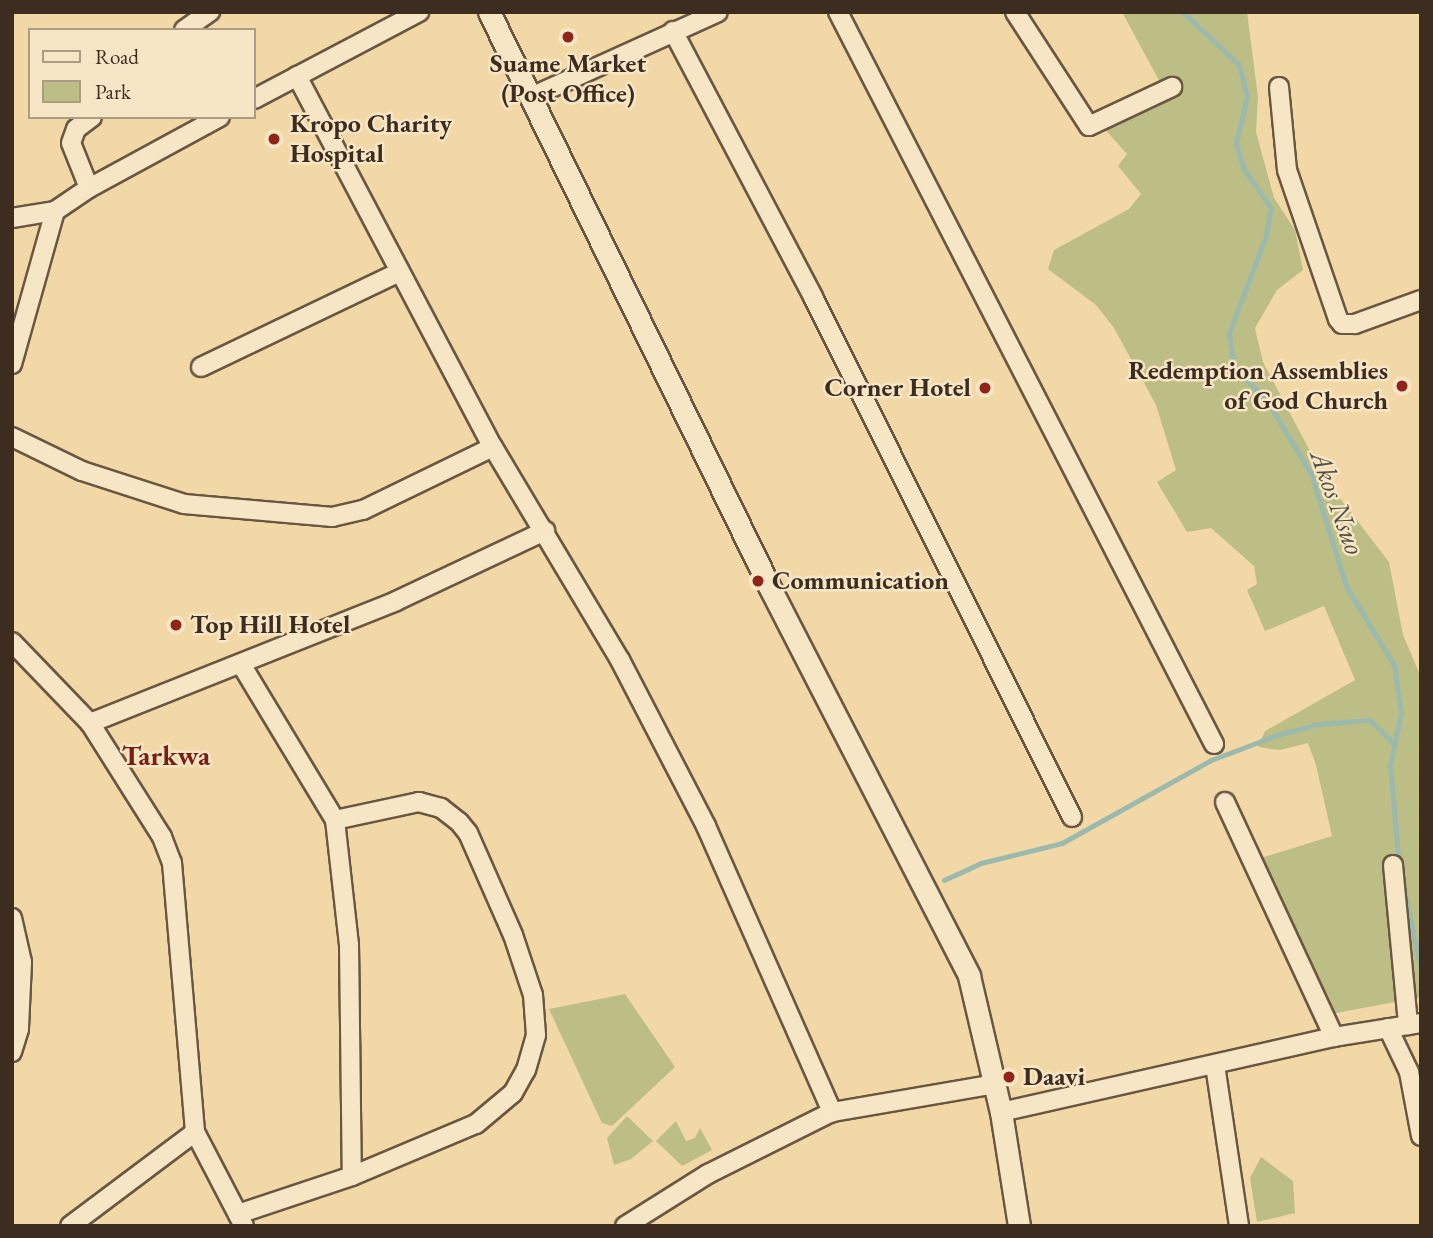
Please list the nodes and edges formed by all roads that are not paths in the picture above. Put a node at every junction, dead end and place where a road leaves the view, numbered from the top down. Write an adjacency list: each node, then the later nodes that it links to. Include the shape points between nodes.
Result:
1 (210, 12): 7 (street)
2 (419, 12): 9 (street)
3 (489, 12): 12 (street)
4 (718, 12): 8 (street)
5 (838, 12): 29 (street)
6 (1015, 12): 10 (street, via 1089,126)
7 (187, 28)
8 (673, 31): 12 (street); 31 (street, via 813,298)
9 (297, 76): 13 (street); 19 (street)
10 (1172, 87)
11 (1279, 87): 20 (street, via 1287,170 1338,319 1342,324 1355,324)
12 (531, 97): 40 (street, via 770,588 947,927 969,976)
13 (256, 98)
14 (89, 119): 16 (street, via 76,129 71,143)
15 (216, 119): 16 (street)
16 (89, 188): 17 (street)
17 (55, 211): 18 (street); 21 (street)
18 (12, 218)
19 (399, 272): 22 (street); 24 (street)
20 (1421, 300)
21 (12, 364)
22 (201, 367)
23 (12, 437): 24 (street, via 82,471 184,504 332,517 363,510)
24 (493, 447): 25 (street)
25 (545, 531): 27 (street, via 396,601); 41 (street, via 620,660 706,826)
26 (12, 642): 28 (street)
27 (241, 664): 28 (street); 32 (street)
28 (90, 723): 43 (street, via 145,807 172,863)
29 (1214, 744)
30 (1225, 802): 37 (street)
31 (1072, 817)
32 (335, 820): 45 (street, via 349,944); 45 (street, via 419,802 442,808 459,822 468,832 513,935 537,1015 526,1070 493,1114)
33 (1393, 865): 35 (street)
34 (12, 918): 38 (street, via 22,962 19,1029)
35 (1416, 1024): 36 (street)
36 (1388, 1028): 37 (street); 44 (street, via 1409,1072)
37 (1334, 1037): 39 (street)
38 (12, 1052)
39 (1215, 1065): 42 (street); 50 (street)
40 (995, 1084): 41 (street); 42 (street)
41 (832, 1112): 48 (street, via 708,1174)
42 (1001, 1112): 49 (street)
43 (195, 1132): 46 (street); 47 (street)
44 (1421, 1136)
45 (352, 1176): 46 (street)
46 (241, 1220)
47 (70, 1226)
48 (625, 1226)
49 (1019, 1226)
50 (1239, 1226)

